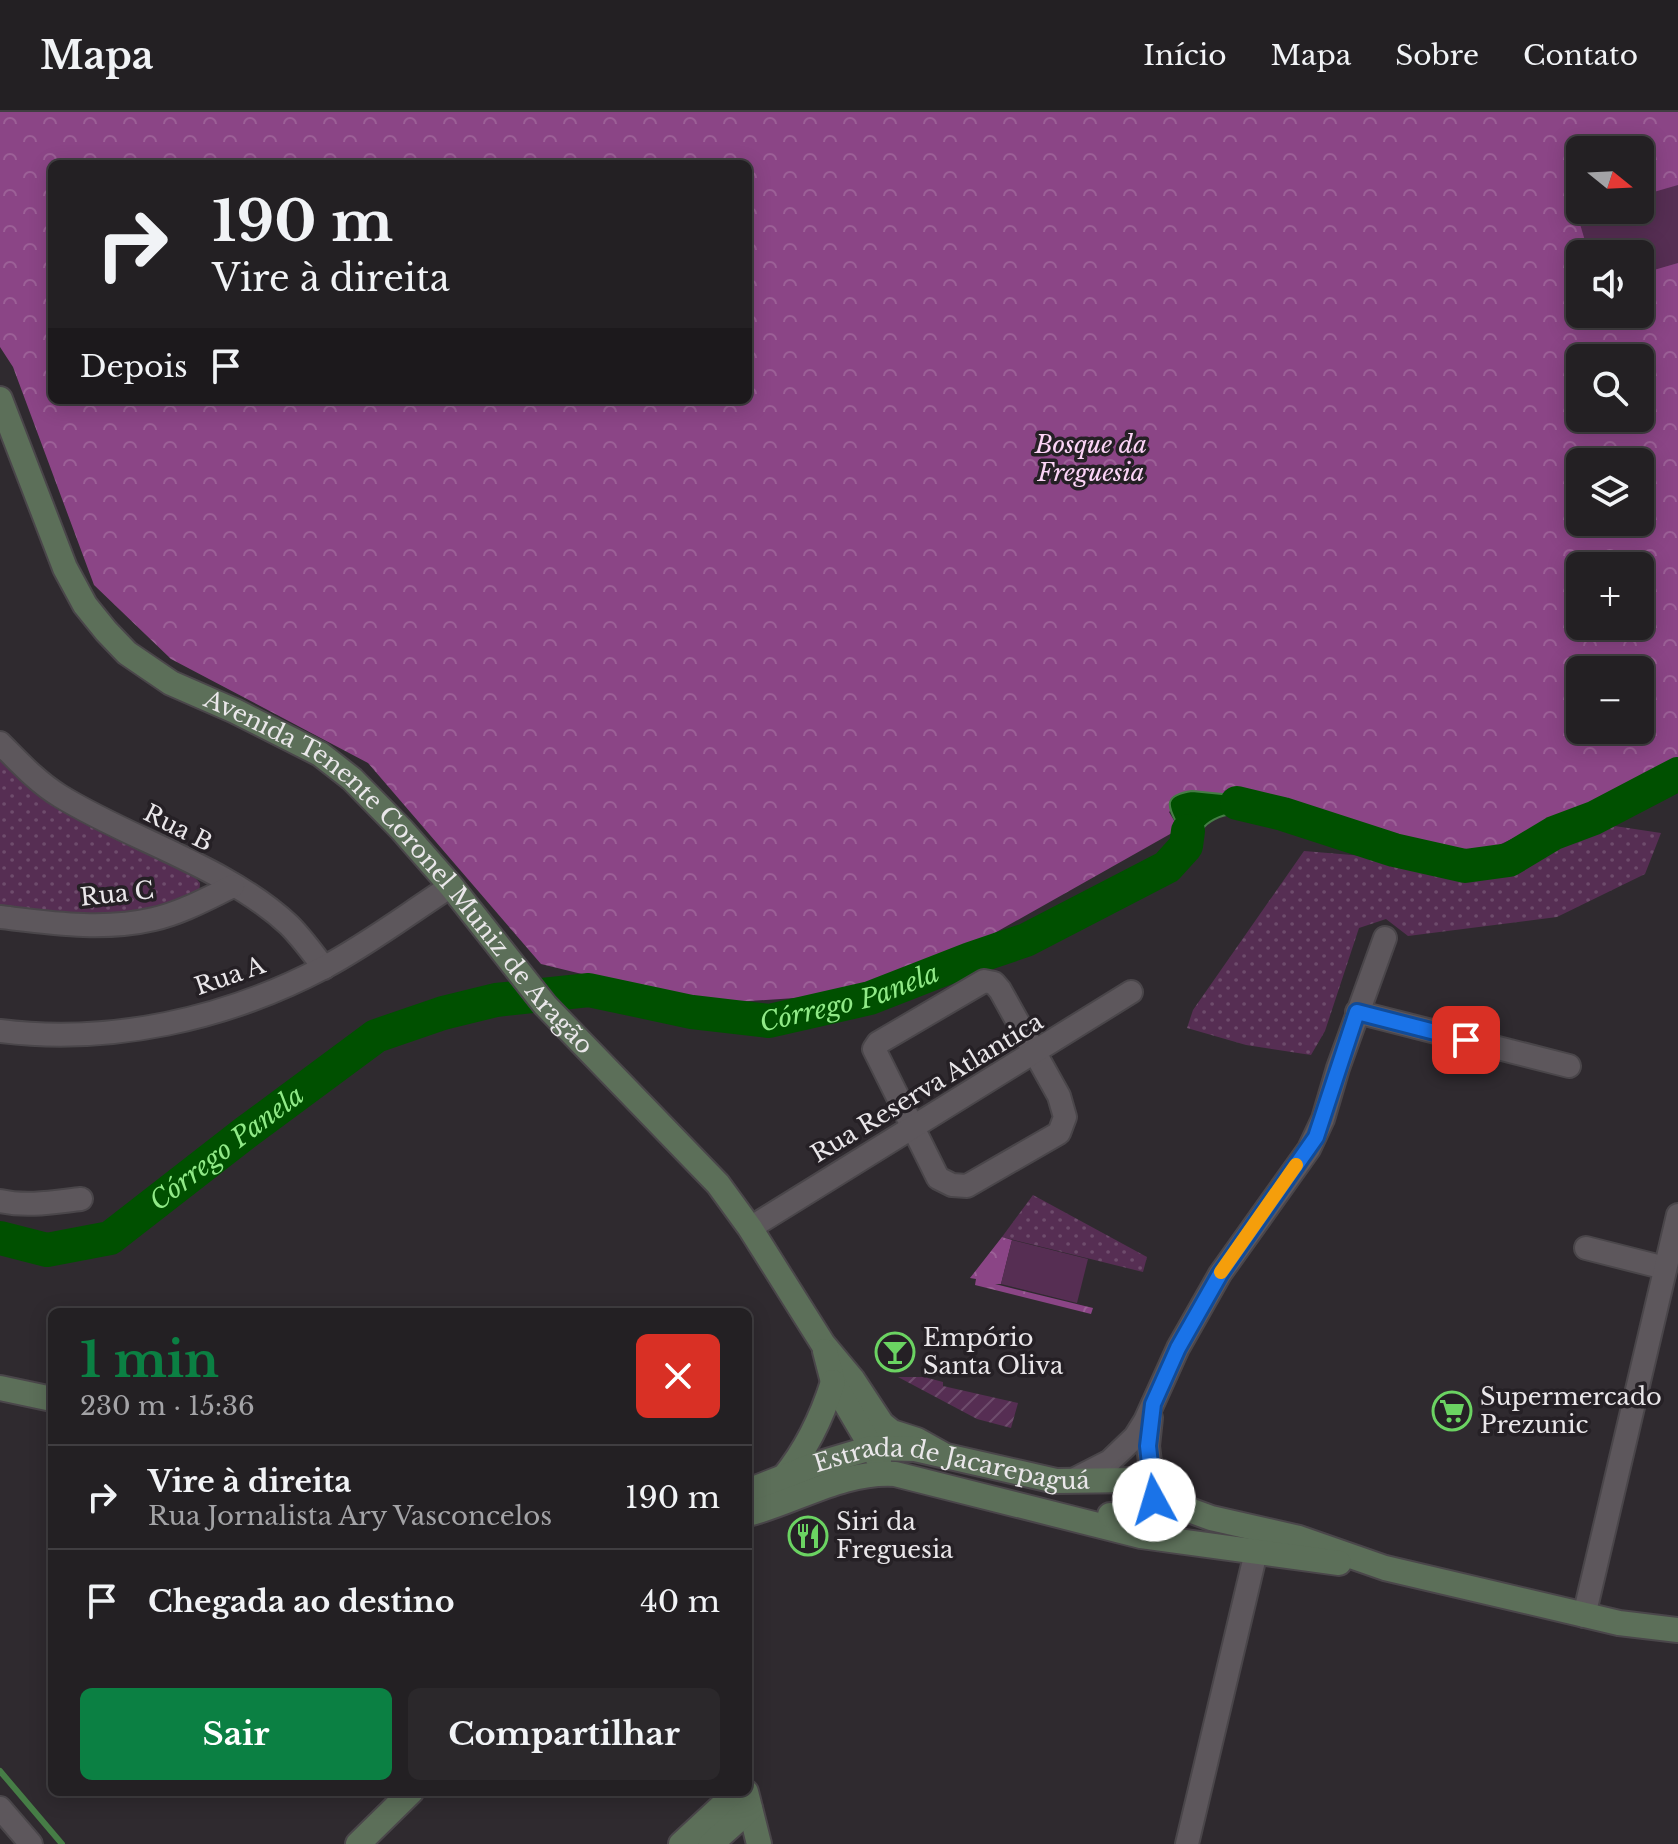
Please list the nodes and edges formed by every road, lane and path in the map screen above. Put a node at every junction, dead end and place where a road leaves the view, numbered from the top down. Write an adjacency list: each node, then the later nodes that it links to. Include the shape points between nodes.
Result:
1 (0, 399): 4 (main road, Avenida Tenente Coronel Muniz de Aragão, via 65,568 106,631 127,653 171,683 320,754 362,789)
2 (0, 743): 3 (street, Rua B, via 60,796)
3 (233, 886): 5 (street, Rua C, via 156,919 115,925); 7 (street, Rua B, via 287,924)
4 (451, 886): 7 (street, Rua A); 17 (main road, Avenida Tenente Coronel Muniz de Aragão, via 545,1005 718,1184)
5 (0, 917)
6 (1385, 938): 9 (street)
7 (324, 968): 10 (street, Rua A, via 258,997 118,1033)
8 (1131, 992): 11 (street, Rua Reserva Atlantica)
9 (1357, 1012): 12 (street); 24 (street, via 1316,1137 1220,1274)
10 (0, 1031)
11 (1036, 1052): 13 (street, Rua Reserva Atlantica); 13 (street, via 1065,1117 1059,1133 967,1186 938,1178); 13 (street, via 1000,990 984,981 878,1043 874,1049)
12 (1569, 1066)
13 (911, 1127): 17 (street, Rua Reserva Atlantica)
14 (81, 1199): 15 (street, via 46,1204)
15 (0, 1201)
16 (1678, 1215): 19 (street)
17 (750, 1228): 20 (main road, Avenida Tenente Coronel Muniz de Aragão)
18 (1586, 1248): 19 (street)
19 (1665, 1268): 36 (street)
20 (823, 1344): 21 (main road, Avenida Tenente Coronel Muniz de Aragão); 26 (main road, Avenida Tenente Coronel Muniz de Aragão, via 882,1424)
21 (833, 1382): 25 (main road, Avenida Tenente Coronel Muniz de Aragão); 28 (main road, via 799,1459)
22 (0, 1388): 23 (main road)
23 (48, 1398)
24 (1153, 1404): 29 (street, via 1122,1450 1097,1469); 30 (street, via 1148,1446)
25 (871, 1448): 26 (main road, Estrada de Jacarepaguá); 27 (main road, Avenida Tenente Coronel Muniz de Aragão, via 885,1465); 28 (main road, Estrada de Jacarepaguá)
26 (942, 1454): 29 (main road, Estrada de Jacarepaguá)
27 (909, 1476): 32 (main road, Estrada de Jacarepaguá, via 877,1473 843,1479); 33 (main road, Estrada de Jacarepaguá)
28 (783, 1478): 31 (main road, Estrada de Jacarepaguá)
29 (1068, 1481): 30 (main road, Estrada de Jacarepaguá, via 1126,1478)
30 (1153, 1486): 33 (main road, via 1152,1506 1136,1520 1080,1508); 35 (main road, Estrada de Jacarepaguá, via 1211,1518 1299,1538)
31 (752, 1490)
32 (754, 1513)
33 (1050, 1513): 34 (main road, Estrada de Jacarepaguá, via 1141,1536)
34 (1256, 1552): 35 (main road, Estrada de Jacarepaguá); 46 (street)
35 (1385, 1568): 36 (main road, Estrada de Jacarepaguá)
36 (1584, 1616): 37 (main road, Estrada de Jacarepaguá)
37 (1678, 1630)
38 (407, 1796): 42 (main road)
39 (744, 1798): 43 (main road); 44 (main road); 45 (main road)
40 (0, 1808): 41 (street)
41 (31, 1844)
42 (358, 1844)
43 (681, 1844)
44 (711, 1844)
45 (759, 1844)
46 (1187, 1844)

